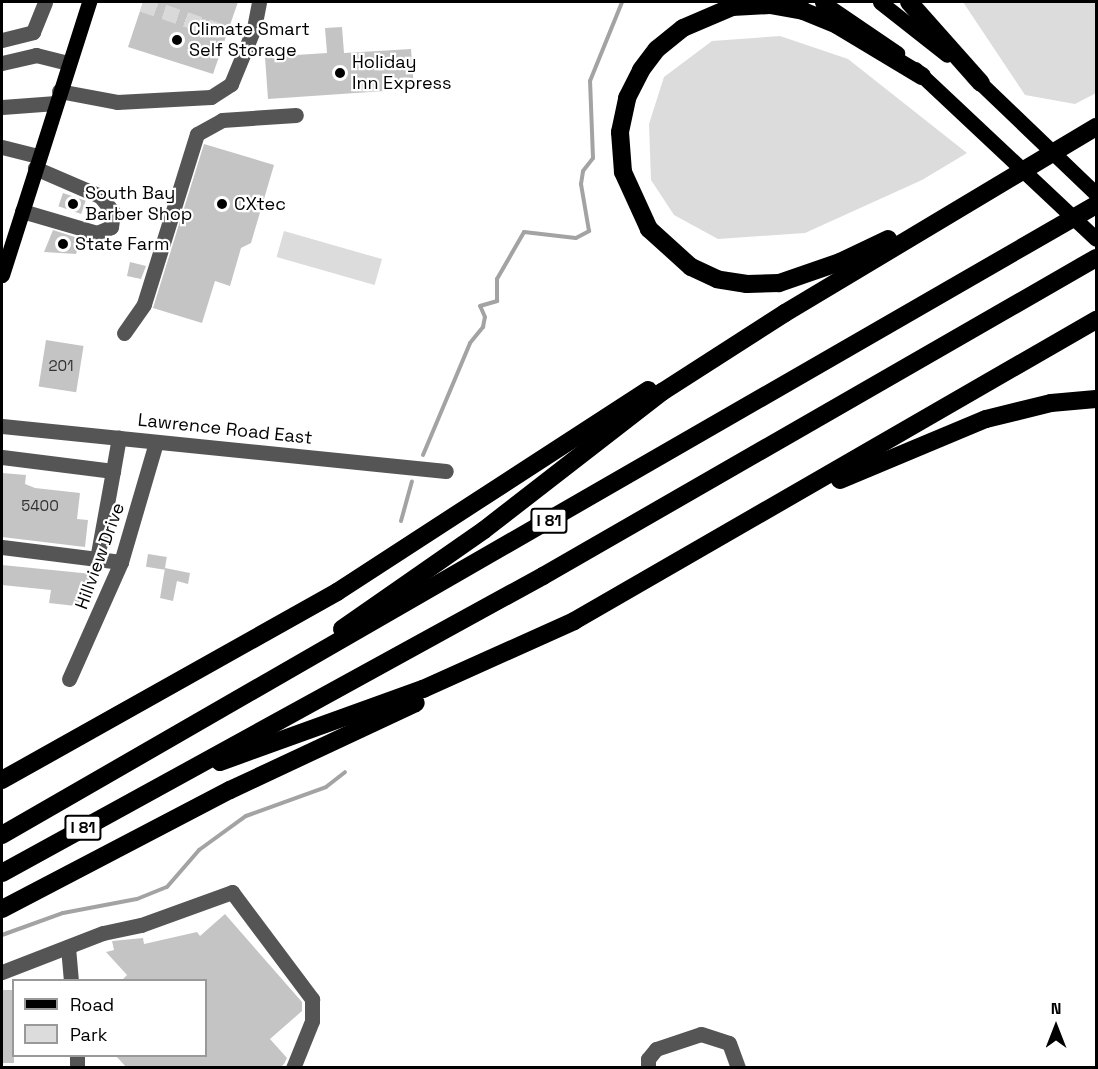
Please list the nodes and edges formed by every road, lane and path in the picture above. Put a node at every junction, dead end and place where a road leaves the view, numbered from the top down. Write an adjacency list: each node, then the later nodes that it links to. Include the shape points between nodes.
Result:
1 (45, 2): 7 (street, via 33,32)
2 (89, 2): 9 (main road)
3 (259, 2): 12 (street, via 254,28 231,84 211,97 117,102)
4 (822, 2): 10 (main road, via 869,32)
5 (880, 2): 11 (main road)
6 (909, 2): 11 (highway)
7 (2, 40)
8 (2, 63): 9 (street, via 36,55)
9 (68, 63): 12 (main road)
10 (922, 76): 18 (highway, via 837,25 803,11 770,5 732,7 710,14 683,28 657,49 627,98 620,151 633,202 663,246 691,267 717,279 747,284 779,283 822,270); 22 (main road)
11 (981, 83): 19 (main road)
12 (58, 97): 13 (street); 17 (main road)
13 (2, 107)
14 (296, 115): 28 (street, via 222,120 197,134 144,304)
15 (1096, 127): 18 (highway)
16 (2, 148): 17 (street)
17 (37, 162): 21 (main road); 21 (street, via 100,196 113,212 111,227 97,233)
18 (984, 192): 26 (highway)
19 (1096, 194)
20 (1096, 206): 42 (highway, I 81)
21 (22, 211): 23 (main road)
22 (1096, 239)
23 (5, 251): 25 (main road)
24 (1096, 258): 44 (highway, I 81, via 543,576)
25 (2, 275)
26 (785, 313): 42 (highway, via 662,392 484,530); 43 (highway, via 635,397 337,592)
27 (1096, 320): 36 (highway)
28 (124, 333)
29 (1096, 399): 36 (highway, via 1051,403 986,419)
30 (2, 427): 31 (street, Lawrence Road East)
31 (119, 438): 32 (street, Lawrence Road East); 34 (street)
32 (156, 442): 35 (street, Lawrence Road East); 39 (street, Hillview Drive, via 155,458)
33 (2, 457): 34 (street)
34 (113, 471): 38 (street)
35 (446, 471)
36 (756, 517): 40 (highway, via 574,621)
37 (2, 547): 38 (street)
38 (97, 559): 39 (street)
39 (122, 562): 41 (street, Hillview Drive)
40 (478, 667): 44 (highway); 47 (highway, via 424,699 230,790)
41 (69, 678)
42 (249, 694): 45 (highway, I 81)
43 (2, 780)
44 (165, 783): 46 (highway, I 81)
45 (2, 835)
46 (2, 873)
47 (2, 909)
48 (68, 947): 49 (street); 50 (street); 51 (street, via 232,892 312,999 312,1021)
49 (2, 972)
50 (70, 979)
51 (293, 1068)
52 (648, 1068): 53 (street, via 648,1059 656,1049 701,1034 729,1043)
53 (738, 1068)

